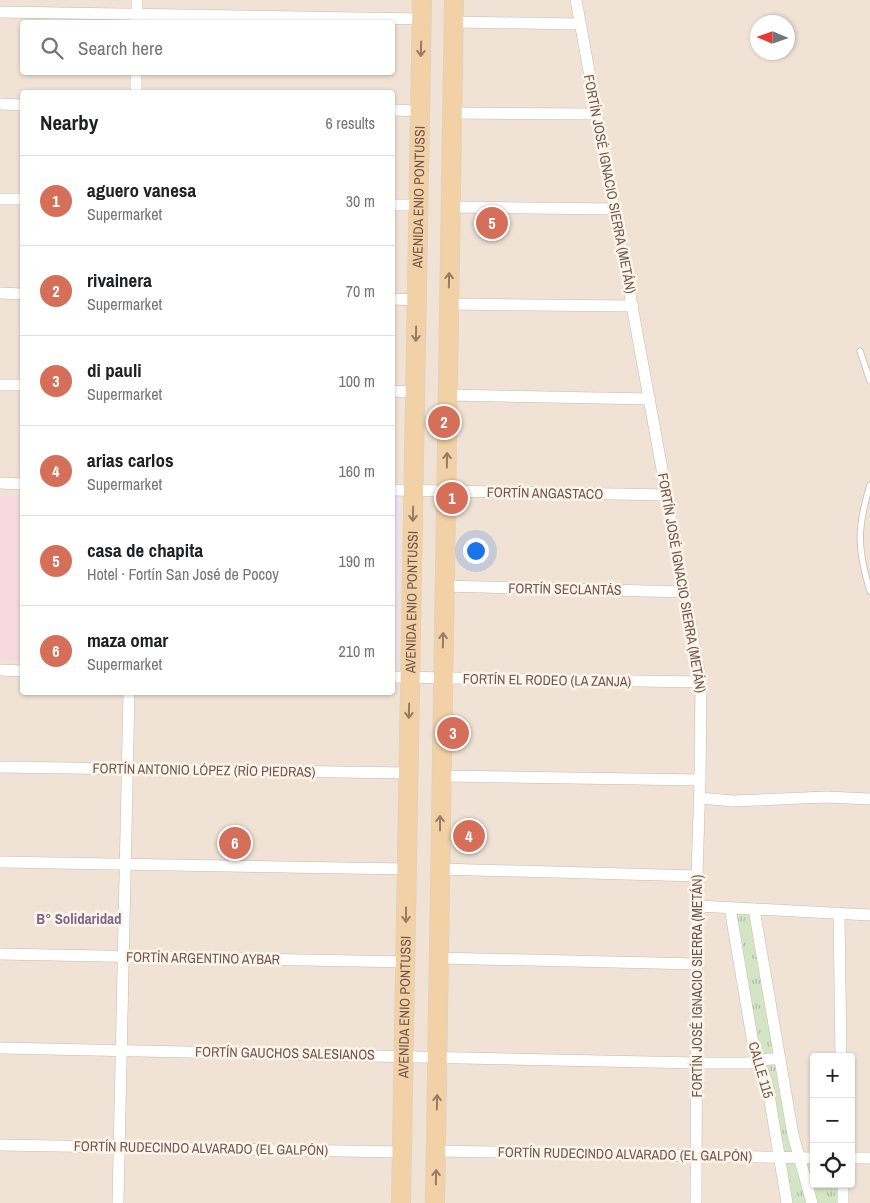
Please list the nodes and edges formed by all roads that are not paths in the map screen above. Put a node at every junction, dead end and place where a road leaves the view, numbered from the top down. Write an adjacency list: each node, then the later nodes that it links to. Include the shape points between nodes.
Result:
1 (137, 0): 6 (street)
2 (422, 0): 7 (main road, AVENIDA ENIO PONTUSSI)
3 (454, 0): 8 (main road)
4 (576, 0): 9 (street, FORTÍN JOSÉ IGNACIO SIERRA (METÁN))
5 (0, 12): 6 (street)
6 (137, 18): 7 (street)
7 (422, 19): 15 (main road, AVENIDA ENIO PONTUSSI, one-way to 15)
8 (454, 22): 9 (street); 16 (main road)
9 (580, 24): 17 (street, FORTÍN JOSÉ IGNACIO SIERRA (METÁN))
10 (136, 75): 11 (street)
11 (136, 90)
12 (0, 104): 13 (street)
13 (20, 105)
14 (395, 110): 15 (street)
15 (420, 111): 21 (main road, AVENIDA ENIO PONTUSSI)
16 (453, 113): 17 (street); 22 (main road)
17 (596, 114): 23 (street, FORTÍN JOSÉ IGNACIO SIERRA (METÁN))
18 (0, 199): 19 (street)
19 (20, 199)
20 (395, 205): 21 (street)
21 (418, 205): 27 (main road, AVENIDA ENIO PONTUSSI)
22 (450, 207): 23 (street); 28 (main road, one-way to 22)
23 (615, 209): 29 (street, FORTÍN JOSÉ IGNACIO SIERRA (METÁN))
24 (0, 293): 25 (street)
25 (20, 294)
26 (395, 299): 27 (street)
27 (416, 300): 35 (main road, AVENIDA ENIO PONTUSSI, one-way to 35)
28 (449, 304): 29 (street); 36 (main road)
29 (633, 306): 37 (street, FORTÍN JOSÉ IGNACIO SIERRA (METÁN))
30 (860, 351): 31 (lane)
31 (870, 381)
32 (0, 385): 33 (street)
33 (20, 385)
34 (395, 391): 35 (street)
35 (415, 392): 42 (main road, AVENIDA ENIO PONTUSSI)
36 (448, 395): 37 (street); 43 (main road, one-way to 36)
37 (650, 399): 44 (street, FORTÍN JOSÉ IGNACIO SIERRA (METÁN))
38 (0, 483): 39 (street)
39 (20, 484)
40 (870, 485): 46 (lane, via 862,511 860,536 863,568)
41 (395, 490): 42 (street, FORTÍN ANGASTACO)
42 (413, 490): 43 (street, FORTÍN ANGASTACO); 50 (main road, AVENIDA ENIO PONTUSSI, one-way to 50)
43 (446, 491): 44 (street, FORTÍN ANGASTACO); 45 (main road)
44 (667, 495): 47 (street, FORTÍN JOSÉ IGNACIO SIERRA (METÁN))
45 (444, 586): 47 (street, FORTÍN SECLANTÁS); 51 (main road, one-way to 45)
46 (870, 591)
47 (685, 592): 52 (street, FORTÍN JOSÉ IGNACIO SIERRA (METÁN))
48 (0, 670): 49 (street)
49 (20, 671)
50 (401, 677): 51 (street, FORTÍN EL RODEO (LA ZANJA)); 56 (main road, AVENIDA ENIO PONTUSSI, one-way to 56)
51 (442, 678): 52 (street, FORTÍN EL RODEO (LA ZANJA)); 57 (main road)
52 (701, 682): 58 (street, FORTÍN JOSÉ IGNACIO SIERRA (METÁN))
53 (128, 695): 55 (street)
54 (0, 767): 55 (street, FORTÍN ANTONIO LÓPEZ (RÍO PIEDRAS))
55 (126, 769): 56 (street, FORTÍN ANTONIO LÓPEZ (RÍO PIEDRAS)); 62 (street)
56 (408, 774): 63 (main road, AVENIDA ENIO PONTUSSI)
57 (441, 776): 58 (street); 64 (main road, one-way to 57)
58 (700, 780): 59 (street, FORTÍN JOSÉ IGNACIO SIERRA (METÁN))
59 (700, 798): 60 (street, via 733,801 828,797); 65 (street, FORTÍN JOSÉ IGNACIO SIERRA (METÁN))
60 (870, 799)
61 (0, 862): 62 (street)
62 (124, 864): 63 (street); 72 (street)
63 (406, 869): 74 (main road, AVENIDA ENIO PONTUSSI, one-way to 74)
64 (440, 869): 65 (street); 73 (main road)
65 (697, 876): 66 (street, FORTÍN JOSÉ IGNACIO SIERRA (METÁN))
66 (698, 906): 67 (street); 75 (street, FORTÍN JOSÉ IGNACIO SIERRA (METÁN))
67 (730, 908): 68 (street); 82 (street, CALLE 115)
68 (754, 909): 69 (street); 81 (street)
69 (839, 913): 70 (street); 78 (street)
70 (870, 915)
71 (0, 954): 72 (street, FORTÍN ARGENTINO AYBAR)
72 (122, 957): 74 (street, FORTÍN ARGENTINO AYBAR); 77 (street)
73 (439, 958): 75 (street); 80 (main road)
74 (406, 962): 79 (main road, AVENIDA ENIO PONTUSSI)
75 (697, 964): 83 (street, FORTÍN JOSÉ IGNACIO SIERRA (METÁN))
76 (0, 1048): 77 (street, FORTÍN GAUCHOS SALESIANOS)
77 (121, 1050): 79 (street, FORTÍN GAUCHOS SALESIANOS); 85 (street)
78 (841, 1053)
79 (404, 1055): 80 (street, FORTÍN GAUCHOS SALESIANOS); 87 (main road, AVENIDA ENIO PONTUSSI)
80 (438, 1057): 83 (street, FORTÍN GAUCHOS SALESIANOS); 86 (main road, one-way to 80)
81 (780, 1058): 82 (street, FORTÍN GAUCHOS SALESIANOS); 90 (street)
82 (756, 1062): 83 (street, FORTÍN GAUCHOS SALESIANOS); 89 (street, CALLE 115, via 767,1083)
83 (696, 1063): 88 (street, FORTÍN JOSÉ IGNACIO SIERRA (METÁN))
84 (0, 1145): 85 (street, FORTÍN RUDECINDO ALVARADO (EL GALPÓN))
85 (120, 1148): 87 (street, FORTÍN RUDECINDO ALVARADO (EL GALPÓN)); 95 (street)
86 (436, 1151): 88 (street, FORTÍN RUDECINDO ALVARADO (EL GALPÓN)); 97 (main road, one-way to 86)
87 (402, 1152): 96 (main road, AVENIDA ENIO PONTUSSI)
88 (696, 1155): 89 (street, FORTÍN RUDECINDO ALVARADO (EL GALPÓN)); 98 (street, FORTÍN JOSÉ IGNACIO SIERRA (METÁN))
89 (779, 1157): 90 (street, FORTÍN RUDECINDO ALVARADO (EL GALPÓN)); 99 (street, CALLE 115)
90 (800, 1158): 91 (street, FORTÍN RUDECINDO ALVARADO (EL GALPÓN)); 100 (street)
91 (810, 1158)
92 (855, 1158): 93 (street)
93 (870, 1158)
94 (843, 1188): 101 (street)
95 (118, 1203)
96 (401, 1203)
97 (435, 1203)
98 (696, 1203)
99 (787, 1203)
100 (812, 1203)
101 (843, 1203)

